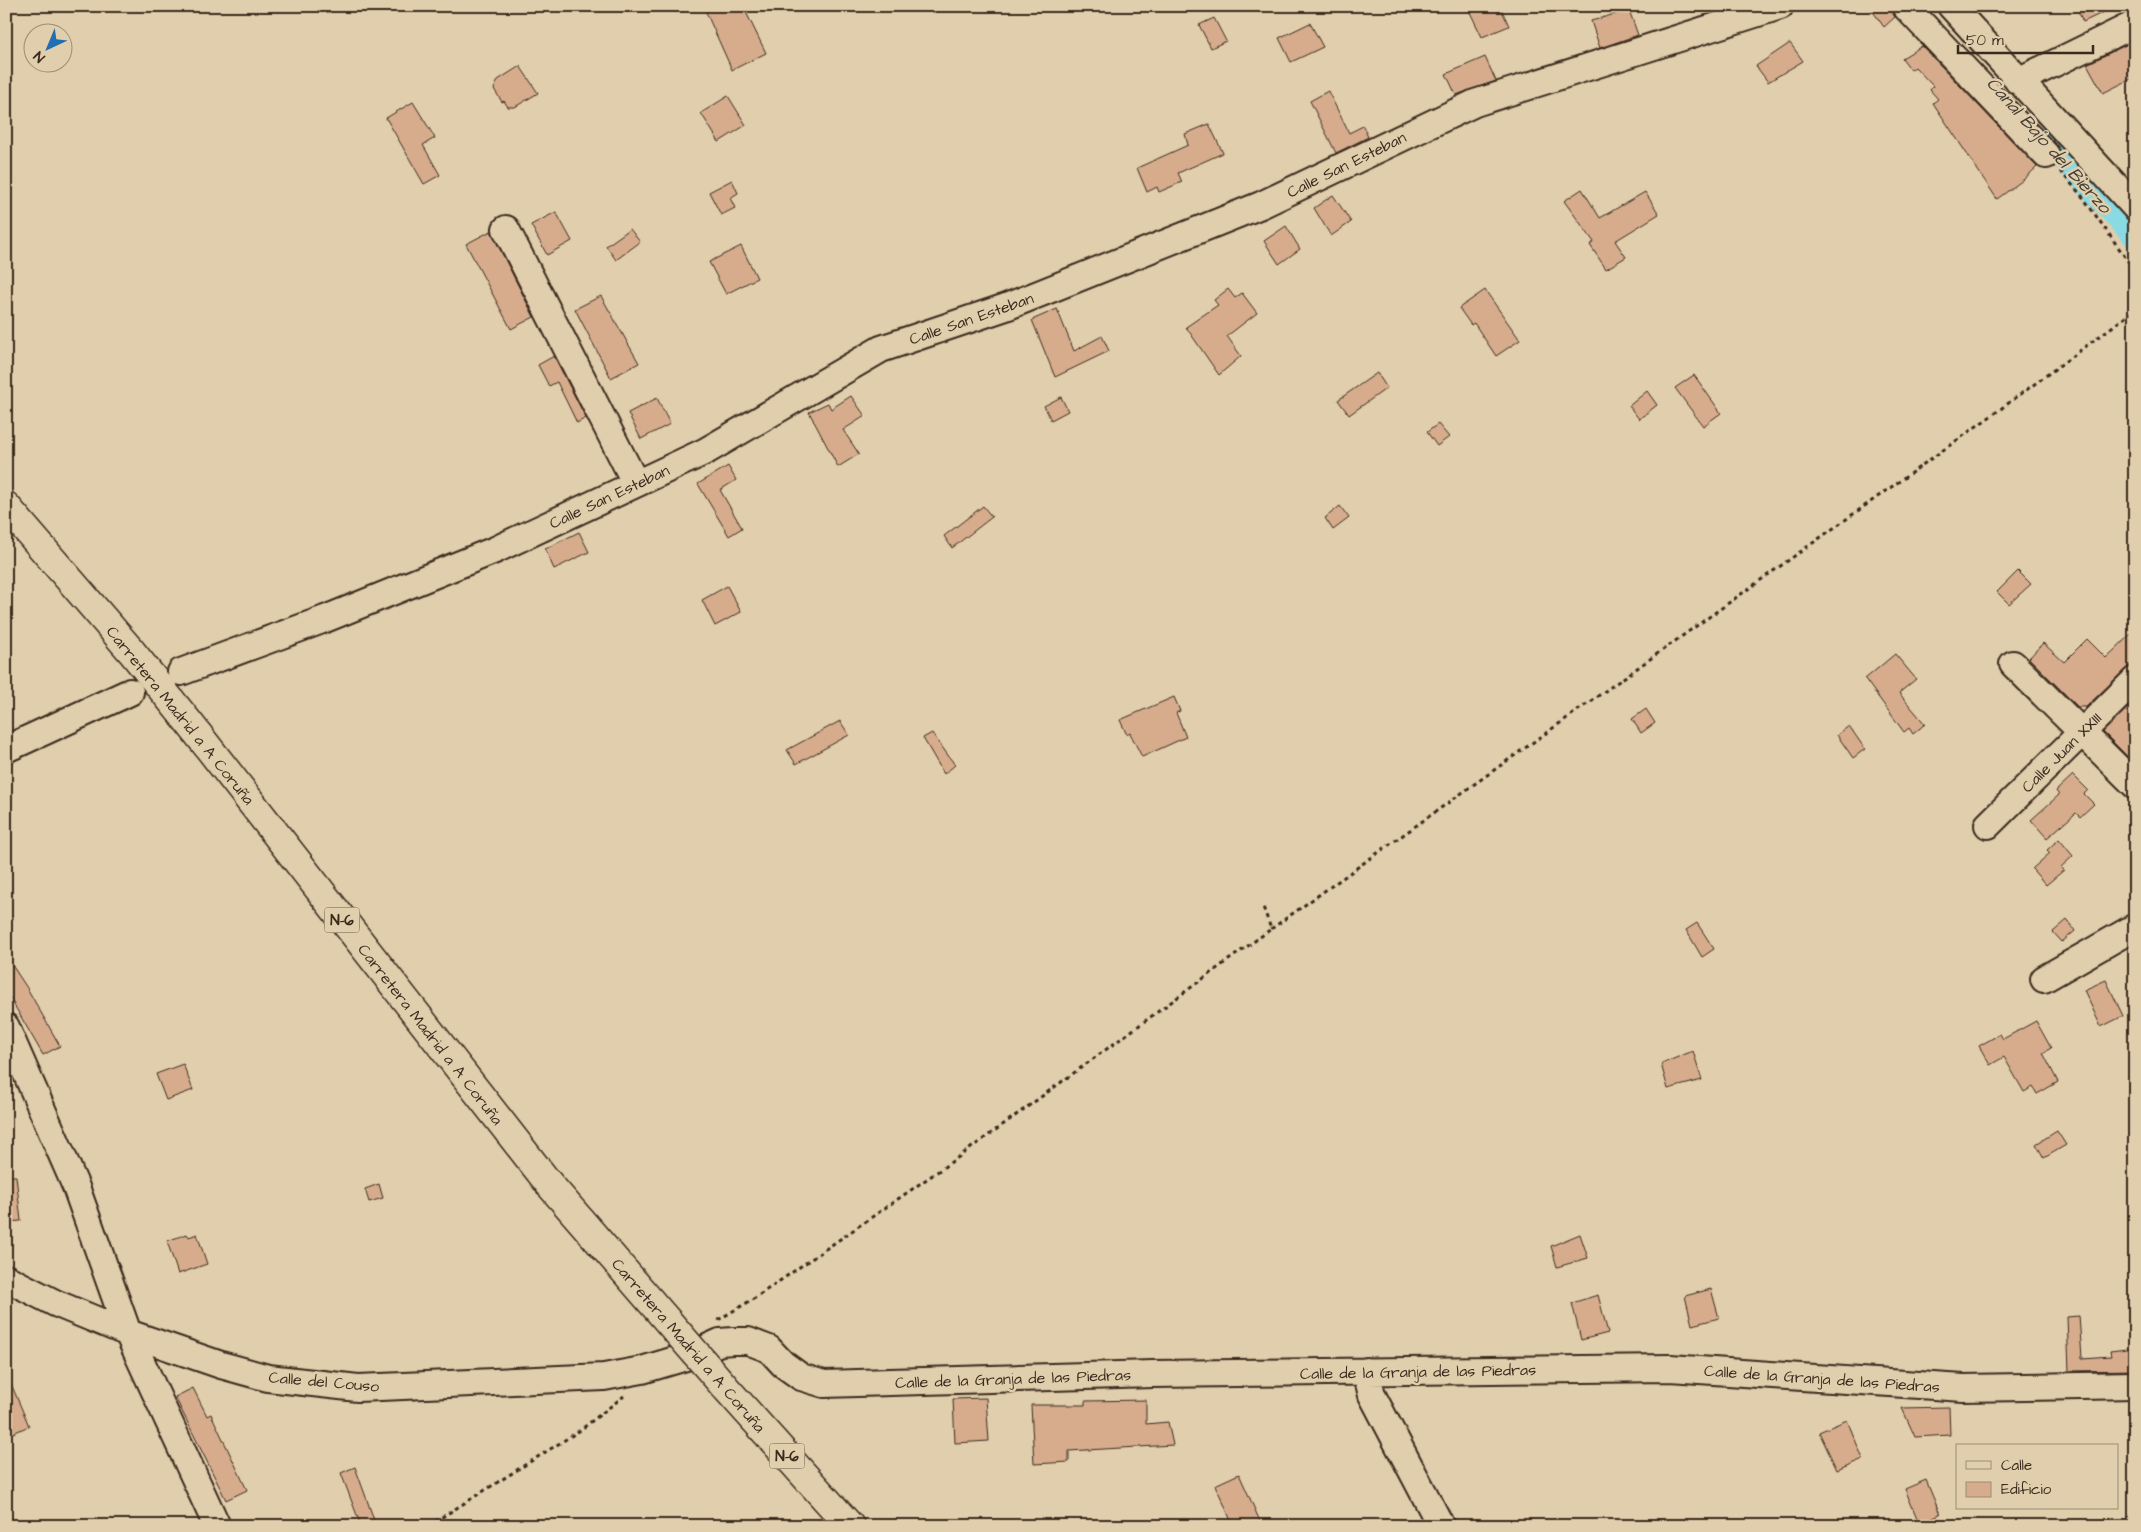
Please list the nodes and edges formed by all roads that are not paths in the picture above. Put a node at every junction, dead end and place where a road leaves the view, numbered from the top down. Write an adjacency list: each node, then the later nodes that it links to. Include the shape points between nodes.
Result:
1 (1780, 6): 9 (street, Calle San Esteban, via 1475,103 1261,205 1006,307 881,349 706,451)
2 (1905, 6): 6 (street)
3 (1951, 6): 5 (street)
4 (2135, 24): 5 (street)
5 (2018, 81): 7 (street)
6 (2046, 155)
7 (2135, 207)
8 (506, 229): 9 (street)
9 (636, 484): 12 (street, Calle San Esteban, via 486,553 324,619)
10 (6, 506): 28 (highway, Carretera Madrid a A Coruña / N-6, bridge, via 185,717 550,1186)
11 (2013, 664): 15 (street)
12 (181, 672)
13 (2135, 680): 15 (street, Calle Juan XXIII)
14 (130, 692): 16 (street)
15 (2081, 732): 17 (street); 18 (street, Calle Juan XXIII)
16 (6, 749)
17 (2135, 785)
18 (1988, 825)
19 (2135, 927): 20 (street)
20 (2044, 979)
21 (6, 1027): 23 (street, via 76,1187)
22 (6, 1278): 23 (street, Calle del Couso)
23 (128, 1334): 24 (street, Calle del Couso, via 259,1376 358,1388 625,1375); 27 (street)
24 (717, 1344): 25 (street, Calle de la Granja de las Piedras, via 748,1341 769,1349 801,1377 824,1384)
25 (1366, 1371): 26 (street, Calle de la Granja de las Piedras, via 1670,1368 1962,1388); 29 (street, via 1372,1395)
26 (2135, 1385)
27 (217, 1526)
28 (850, 1526)
29 (1441, 1526)

